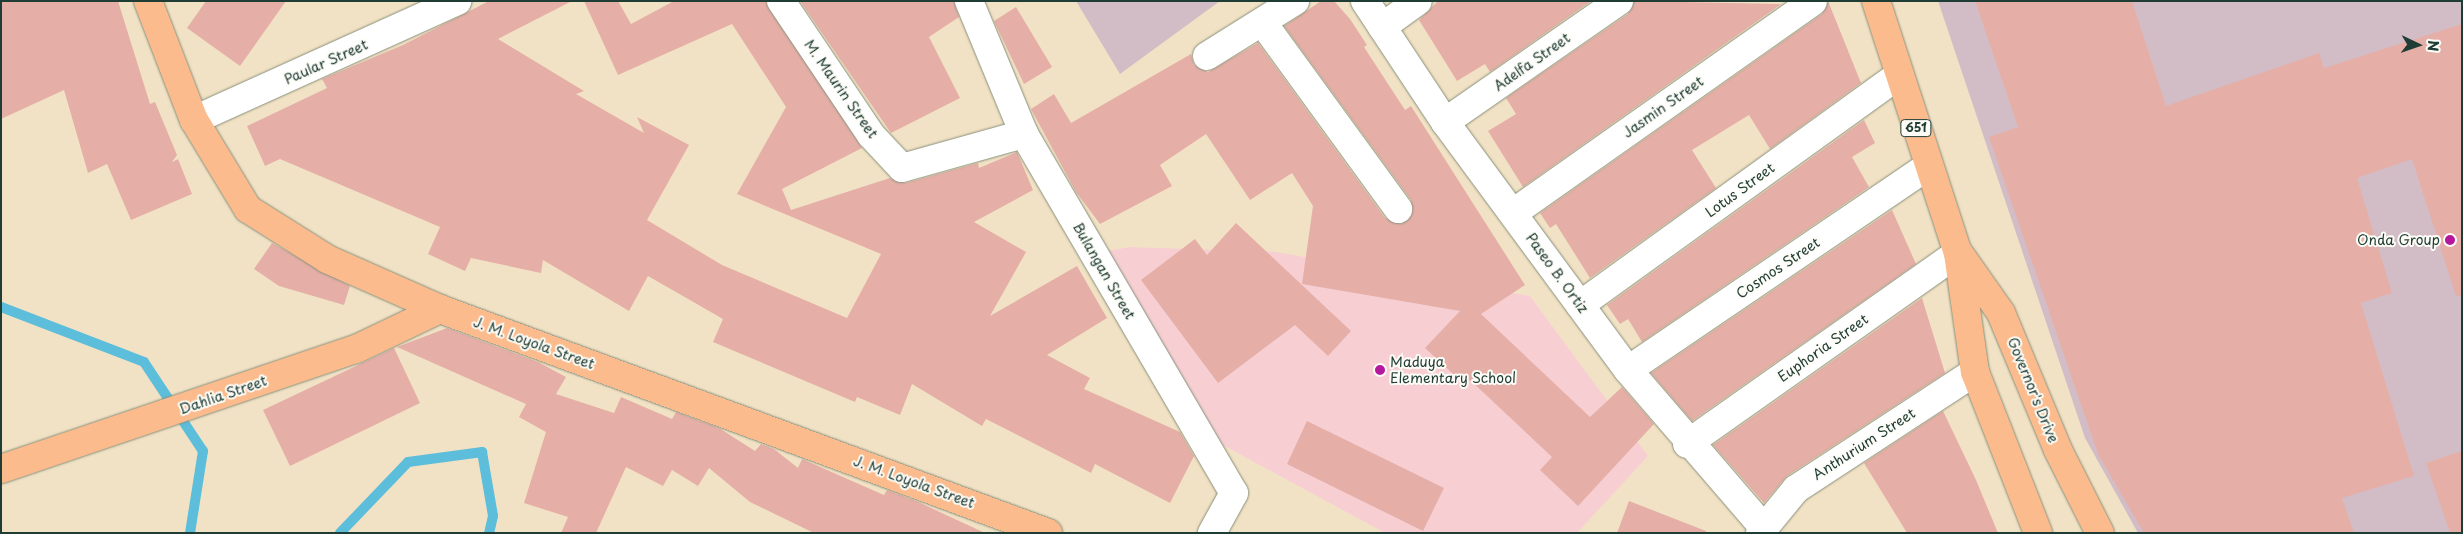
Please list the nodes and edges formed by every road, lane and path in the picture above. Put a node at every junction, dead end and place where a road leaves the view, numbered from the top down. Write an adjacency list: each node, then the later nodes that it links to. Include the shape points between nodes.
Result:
1 (148, 1): 15 (main road, J. M. Loyola Street)
2 (781, 1): 17 (street, M. Maurin Street, via 871,135 902,168)
3 (969, 1): 17 (street, Bulangan Street)
4 (1295, 1): 11 (street)
5 (1365, 1): 12 (street, Paseo B. Ortiz)
6 (1418, 1): 12 (street)
7 (1619, 1): 16 (street, Adelfa Street)
8 (1812, 1): 20 (street, Jasmin Street)
9 (1876, 1): 14 (main road, Governor's Drive / 651)
10 (457, 3): 15 (street, Paular Street)
11 (1263, 23): 13 (street); 19 (street)
12 (1382, 27): 16 (street, Paseo B. Ortiz)
13 (1207, 56)
14 (1899, 75): 18 (main road, Governor's Drive / 651); 22 (street, Lotus Street)
15 (194, 120): 23 (main road, J. M. Loyola Street, via 248,209 327,259)
16 (1445, 122): 20 (street, Paseo B. Ortiz)
17 (1024, 134): 30 (street, Bulangan Street, via 1234,493)
18 (1928, 166): 21 (main road, Governor's Drive / 651); 24 (street, Cosmos Street)
19 (1398, 209)
20 (1513, 213): 22 (street, Paseo B. Ortiz)
21 (1958, 253): 25 (main road, Governor's Drive / 651); 26 (street, Euphoria Street); 32 (main road, Governor's Drive / 651, via 2001,313 2058,450)
22 (1580, 305): 24 (street, Paseo B. Ortiz)
23 (440, 308): 27 (main road, Dahlia Street, via 356,349); 29 (main road, J. M. Loyola Street)
24 (1628, 370): 26 (street, Paseo B. Ortiz)
25 (1974, 372): 28 (street, Anthurium Street, via 1796,490); 31 (main road, Governor's Drive / 651)
26 (1687, 444): 28 (street, Paseo B. Ortiz)
27 (1, 470)
28 (1761, 529)
29 (1048, 533)
30 (1212, 533)
31 (2038, 533)
32 (2100, 533)

